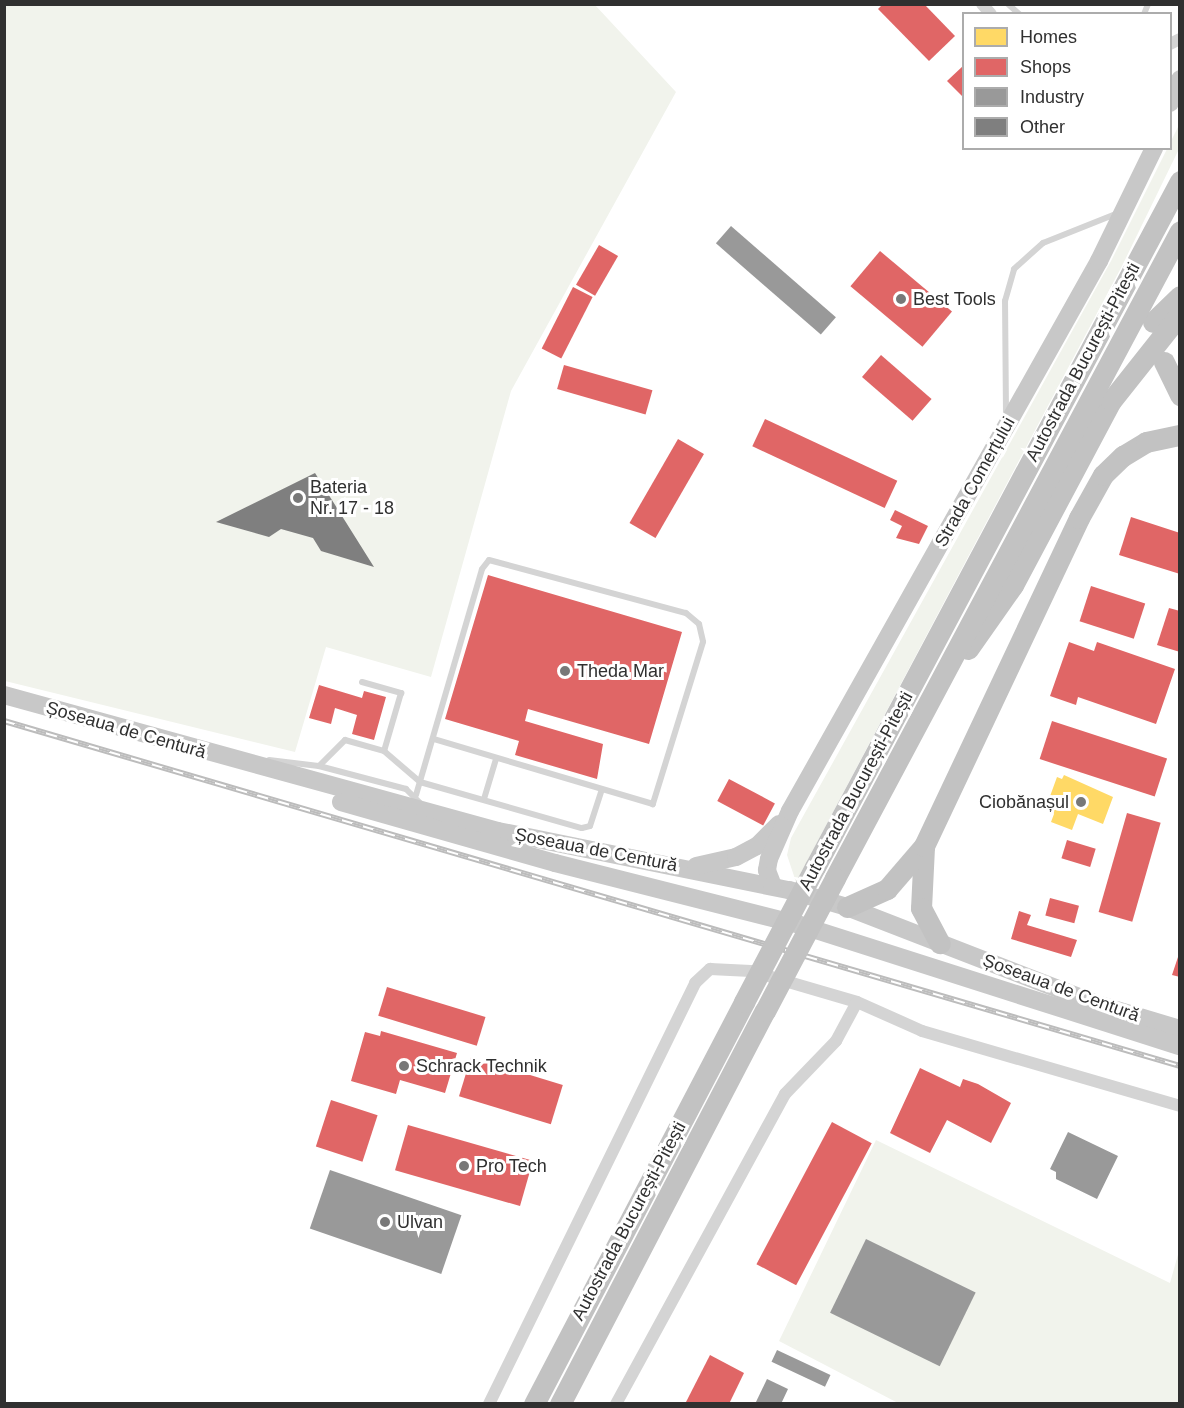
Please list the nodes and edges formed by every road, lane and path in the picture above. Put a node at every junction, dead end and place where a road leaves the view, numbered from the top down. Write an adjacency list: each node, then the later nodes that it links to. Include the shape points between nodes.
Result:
1 (1179, 79): 2 (main road)
2 (1172, 98)
3 (1149, 153): 5 (main road, Strada Comerțului)
4 (1179, 181): 39 (highway, Autostrada București-Pitești, bridge)
5 (1127, 210): 11 (main road, Strada Comerțului); 11 (lane, via 1043,243 1014,269 1005,301)
6 (1179, 231): 13 (highway, Autostrada București-Pitești)
7 (1179, 296): 13 (highway, via 1130,351 1016,557)
8 (1179, 314): 15 (highway, via 1111,401 1000,607)
9 (1164, 362): 10 (highway)
10 (1179, 395)
11 (1005, 429): 27 (main road, Strada Comerțului)
12 (1179, 435): 29 (highway, via 1146,442 1123,456 1103,476 1079,518)
13 (980, 606): 15 (highway, Autostrada București-Pitești)
14 (362, 682): 19 (lane, via 401,693)
15 (935, 692): 40 (highway, Autostrada București-Pitești, bridge)
16 (4, 695): 21 (main road, Șoseaua de Centură)
17 (4, 708): 36 (main road, Șoseaua de Centură, via 518,853 800,925)
18 (433, 740): 20 (lane); 23 (lane); 24 (lane, via 482,569 489,560 686,613 699,624 703,642 657,801 649,804)
19 (384, 751): 22 (lane, via 345,740); 23 (lane)
20 (496, 759): 24 (lane); 26 (lane)
21 (241, 763): 22 (lane, via 282,761); 28 (main road, Șoseaua de Centură)
22 (319, 766): 25 (lane)
23 (420, 782): 25 (lane); 26 (lane)
24 (602, 790): 26 (lane, via 587,828)
25 (416, 795): 28 (lane)
26 (484, 799)
27 (790, 811): 30 (main road, via 757,846 736,857); 31 (main road, via 769,859 767,870)
28 (427, 812): 30 (main road, Șoseaua de Centură, via 613,856)
29 (924, 846): 32 (highway, via 887,889); 33 (highway, via 921,908)
30 (685, 868): 31 (main road, Șoseaua de Centură)
31 (773, 886): 32 (main road, Șoseaua de Centură)
32 (847, 907): 33 (main road, Șoseaua de Centură)
33 (940, 944): 35 (main road, Șoseaua de Centură, via 1098,1004)
34 (857, 1002): 37 (street, via 922,1031); 38 (street, via 735,968 716,967 702,975 657,1058); 41 (street, via 836,1041 785,1094)
35 (1179, 1029)
36 (1179, 1046)
37 (1179, 1106)
38 (489, 1404)
39 (534, 1404)
40 (560, 1404)
41 (616, 1404)

